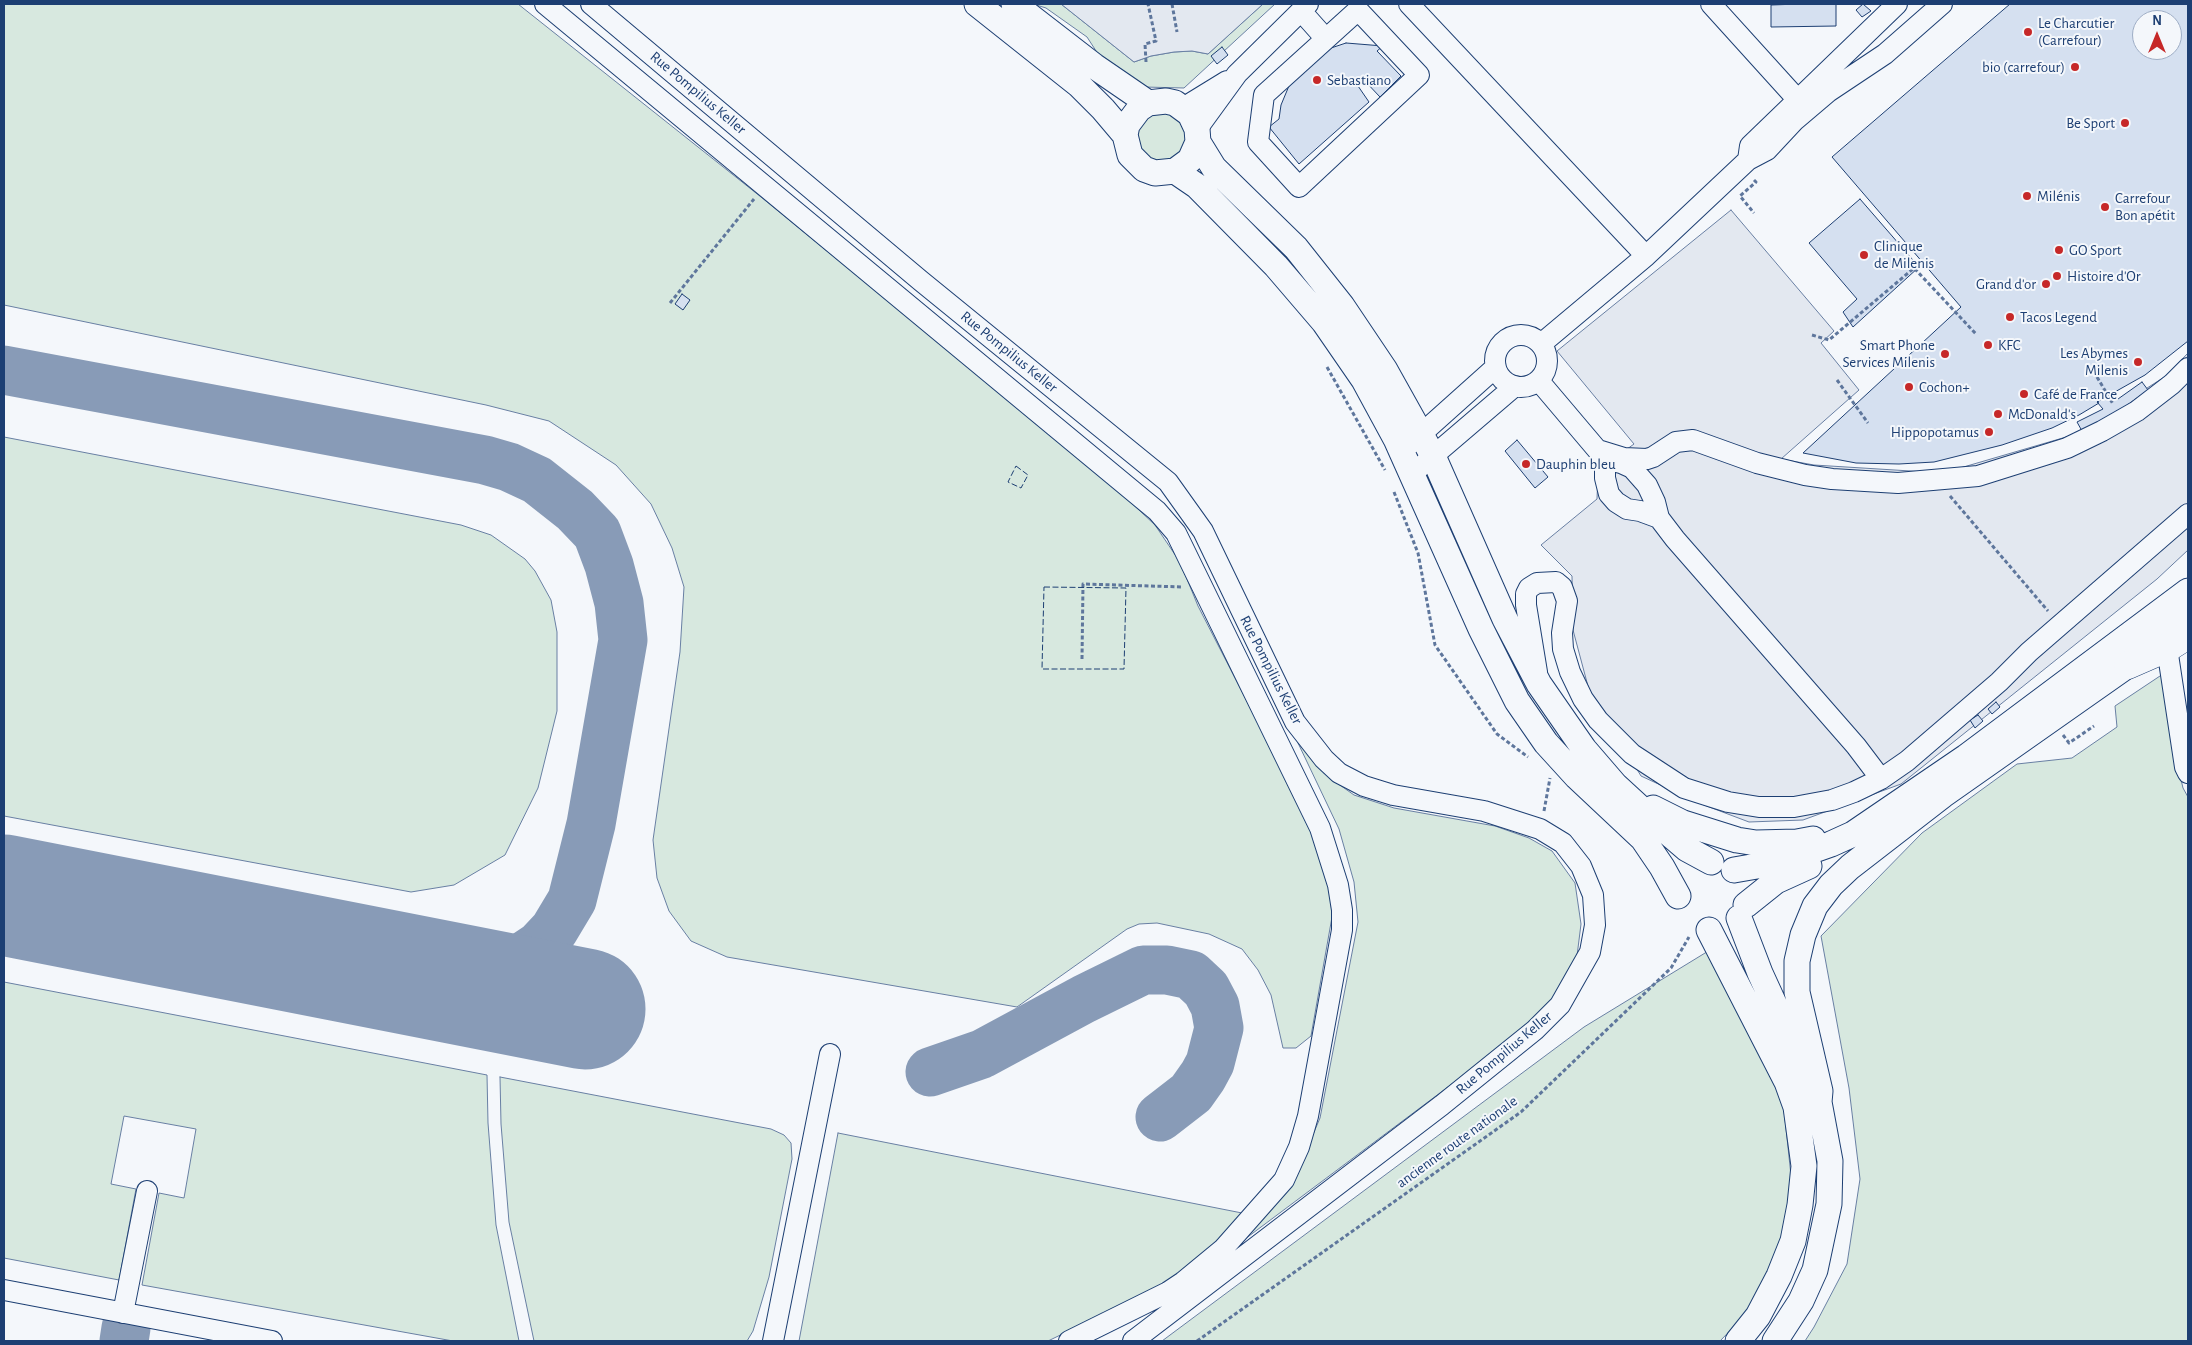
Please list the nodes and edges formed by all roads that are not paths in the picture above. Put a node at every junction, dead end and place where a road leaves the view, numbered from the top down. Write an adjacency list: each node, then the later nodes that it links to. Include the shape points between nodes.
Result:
1 (545, 4): 53 (street, via 1146,500 1176,533 1320,828 1338,886 1342,930 1308,1116 1284,1180 1223,1249 1183,1282)
2 (591, 4): 54 (street, Rue Pompilius Keller, via 921,281 1168,482 1203,530 1295,722 1339,773 1364,786 1393,795 1484,811 1540,829 1563,843 1582,866 1593,895 1595,925 1590,952 1560,1005 1535,1030 1442,1105)
3 (977, 4): 15 (main road, via 1079,85)
4 (1014, 4): 13 (main road)
5 (1409, 4): 19 (street)
6 (1712, 4): 12 (street)
7 (1897, 4): 12 (street)
8 (1942, 4): 17 (street, via 1885,54 1828,92 1795,120 1768,150)
9 (1305, 7): 10 (street); 11 (street)
10 (1326, 39): 10 (street, via 1264,95 1258,142 1299,187 1418,75 1358,10)
11 (1238, 74): 14 (street); 16 (street)
12 (1797, 99): 17 (street, via 1750,146)
13 (1148, 104): 14 (main road, via 1166,101); 15 (main road, via 1132,116)
14 (1183, 108): 16 (main road, via 1194,121)
15 (1125, 135): 18 (main road, via 1130,155 1140,166 1154,173)
16 (1197, 136): 18 (main road, via 1190,160); 25 (main road, via 1214,168 1296,248 1342,306 1385,370)
17 (1745, 163): 19 (street)
18 (1175, 171): 26 (main road, via 1197,186 1270,260 1324,322 1364,380)
19 (1646, 256): 20 (street)
20 (1542, 344): 21 (street, via 1524,335 1505,340 1495,357); 23 (street, via 1548,363)
21 (1496, 367): 24 (street, via 1506,382); 25 (street)
22 (2188, 368): 27 (street, via 2172,384 2122,420 2066,448 1978,476 1936,481 1861,482 1805,475 1757,463 1693,440 1676,442 1646,459)
23 (1539, 381): 24 (street, via 1523,387); 27 (street)
24 (1515, 386): 28 (street)
25 (1421, 434): 26 (street); 28 (main road)
26 (1402, 451): 29 (main road)
27 (1601, 454): 31 (street, via 1632,468 1640,476 1656,502); 31 (street, via 1609,494 1616,502 1627,509)
28 (1433, 456): 29 (street); 36 (main road, via 1505,619)
29 (1398, 478): 45 (main road, via 1517,701 1546,743 1642,839)
30 (2188, 514): 38 (street, via 1907,761)
31 (1660, 518): 38 (street)
32 (2188, 591): 41 (main road, via 1966,757)
33 (2188, 618): 35 (main road)
34 (2178, 641): 35 (highway); 37 (street, via 2185,768)
35 (2128, 665): 40 (main road)
36 (1540, 684): 38 (street, via 1526,594 1528,588 1537,583 1556,582 1566,594 1563,649 1583,699 1598,720 1632,754 1684,788 1728,802 1759,807 1794,807 1832,800); 39 (main road, via 1584,749)
37 (2188, 773)
38 (1881, 779)
39 (1615, 785): 41 (main road, via 1683,824 1756,844 1816,839); 42 (main road, via 1677,841)
40 (1943, 796): 44 (main road, via 1868,841 1776,881); 47 (main road, via 1831,885 1815,906 1802,935 1797,961 1797,992 1820,1091)
41 (1886, 812): 43 (main road, via 1831,844 1780,862)
42 (1711, 862): 43 (main road, via 1719,862); 45 (main road, via 1702,863 1682,880)
43 (1734, 870): 44 (main road, via 1743,880 1747,892)
44 (1742, 911): 45 (main road, via 1726,928); 47 (main road, via 1760,973)
45 (1692, 918): 55 (main road, via 1787,1082 1796,1107 1804,1166 1793,1241 1758,1316)
46 (830, 1054): 52 (street)
47 (1819, 1102): 56 (main road, via 1830,1161 1825,1230 1815,1270 1801,1301)
48 (147, 1191): 50 (street)
49 (4, 1290): 50 (street)
50 (123, 1313): 51 (street)
51 (272, 1341)
52 (773, 1341)
53 (1069, 1341)
54 (1133, 1341)
55 (1738, 1341)
56 (1775, 1341)

